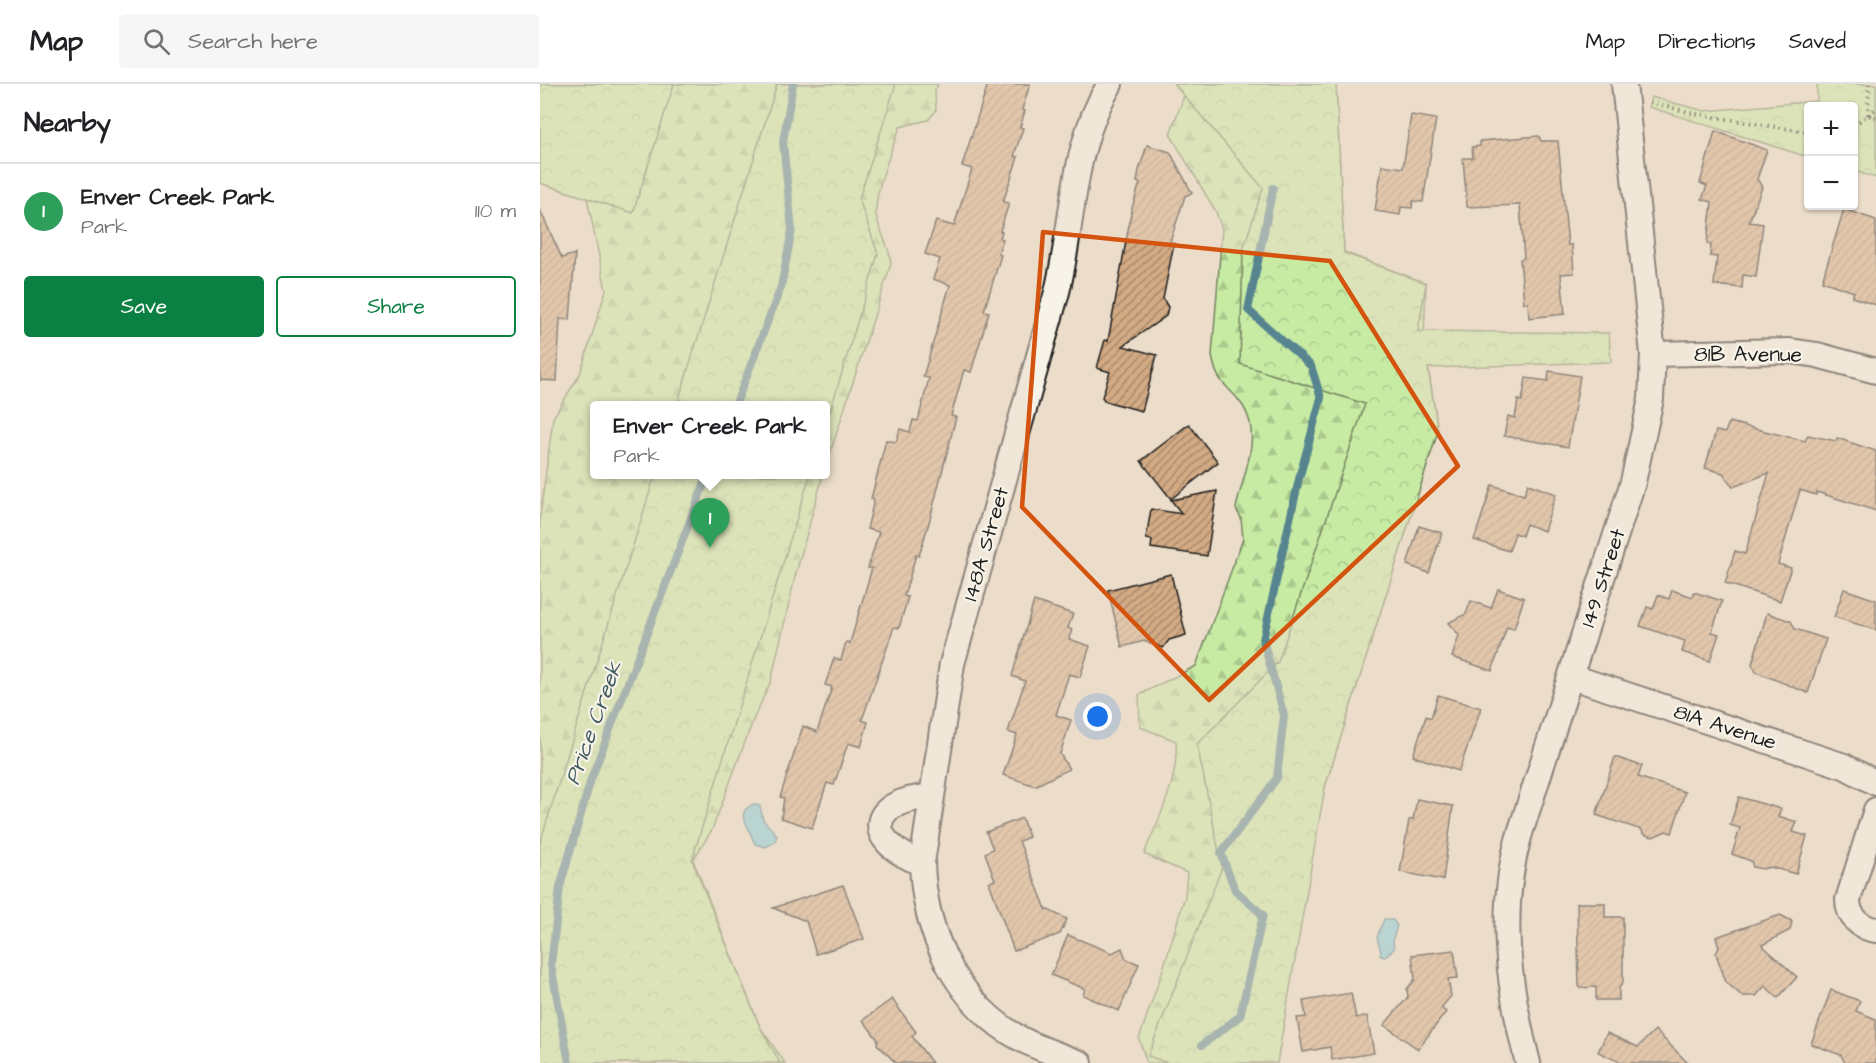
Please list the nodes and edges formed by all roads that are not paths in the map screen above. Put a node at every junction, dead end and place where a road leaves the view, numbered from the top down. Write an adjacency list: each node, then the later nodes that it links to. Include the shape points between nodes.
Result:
1 (1110, 84): 7 (street, 148A Street, via 1082,145 1062,273 952,664)
2 (1624, 90): 3 (street, 149 Street)
3 (1653, 354): 4 (street, 81B Avenue, via 1790,351); 5 (street, 149 Street, via 1651,399 1633,482)
4 (1876, 371)
5 (1572, 677): 6 (street, 81A Avenue, via 1844,766); 12 (street, 149 Street, via 1516,846 1509,893 1511,987)
6 (1876, 783)
7 (930, 797): 9 (street, 148A Street); 9 (street, via 893,805 884,813 880,827 880,834 891,848)
8 (1876, 810): 10 (street, via 1848,900 1855,919)
9 (922, 863): 11 (street, 148A Street, via 924,894 936,941 975,1002 1016,1036)
10 (1876, 930)
11 (1080, 1063)
12 (1528, 1063)

